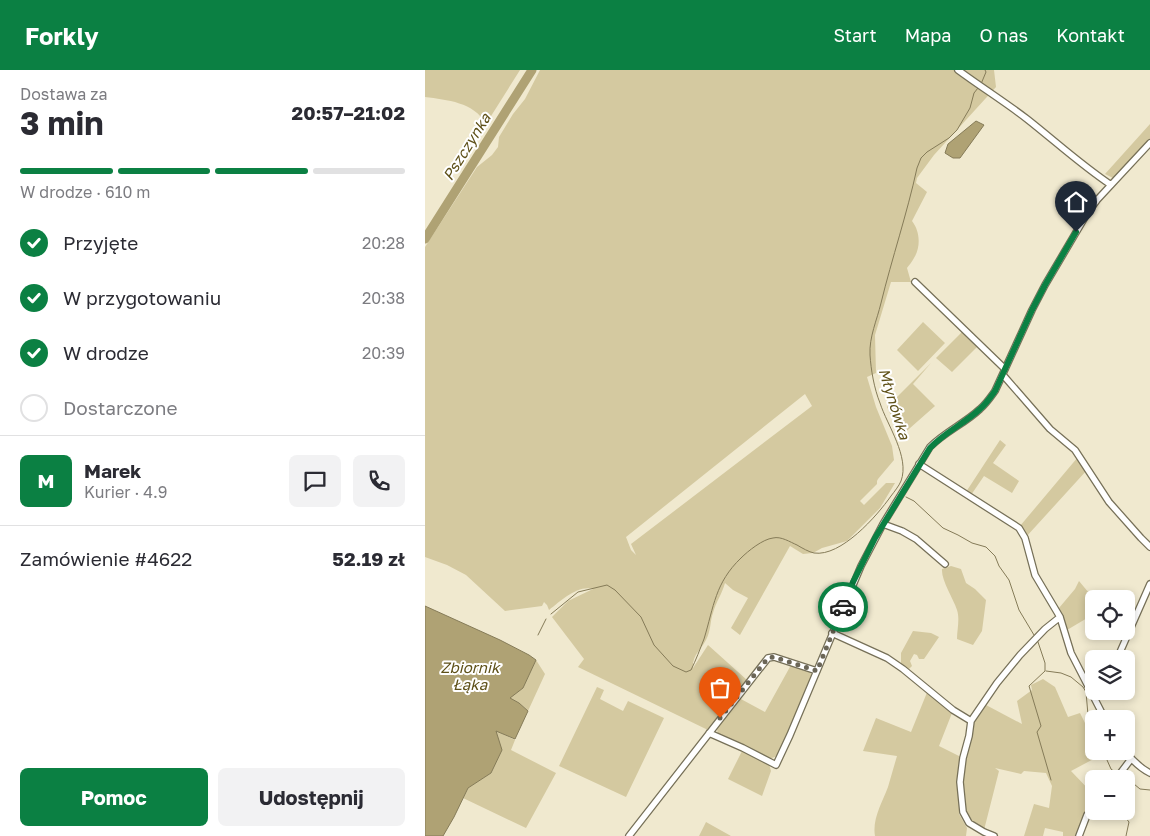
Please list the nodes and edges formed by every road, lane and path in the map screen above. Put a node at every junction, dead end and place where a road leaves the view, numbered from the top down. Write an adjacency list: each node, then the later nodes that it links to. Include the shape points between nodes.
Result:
1 (958, 70): 3 (street)
2 (1150, 144): 3 (street)
3 (1111, 185): 5 (street, via 1088,212 1045,285)
4 (915, 282): 5 (street)
5 (1004, 372): 6 (street, via 987,402 939,438); 8 (street, via 1050,429 1075,450 1109,502)
6 (919, 464): 7 (street); 11 (street, via 1019,528 1035,574)
7 (883, 524): 9 (street, via 916,539); 12 (street, via 853,582)
8 (1150, 547)
9 (945, 564)
10 (1150, 584): 13 (street)
11 (1060, 617): 15 (street, via 1071,653); 16 (street, via 1019,655)
12 (832, 633): 14 (street); 16 (street, via 887,658)
13 (1121, 650)
14 (817, 671): 17 (street, via 774,657 768,658); 17 (street, via 776,765)
15 (1085, 675)
16 (971, 721): 22 (street, via 963,758 963,812 969,823)
17 (709, 733): 21 (street)
18 (1132, 760): 19 (street)
19 (1150, 773)
20 (1085, 820): 23 (street)
21 (629, 836)
22 (994, 836)
23 (1079, 836)

